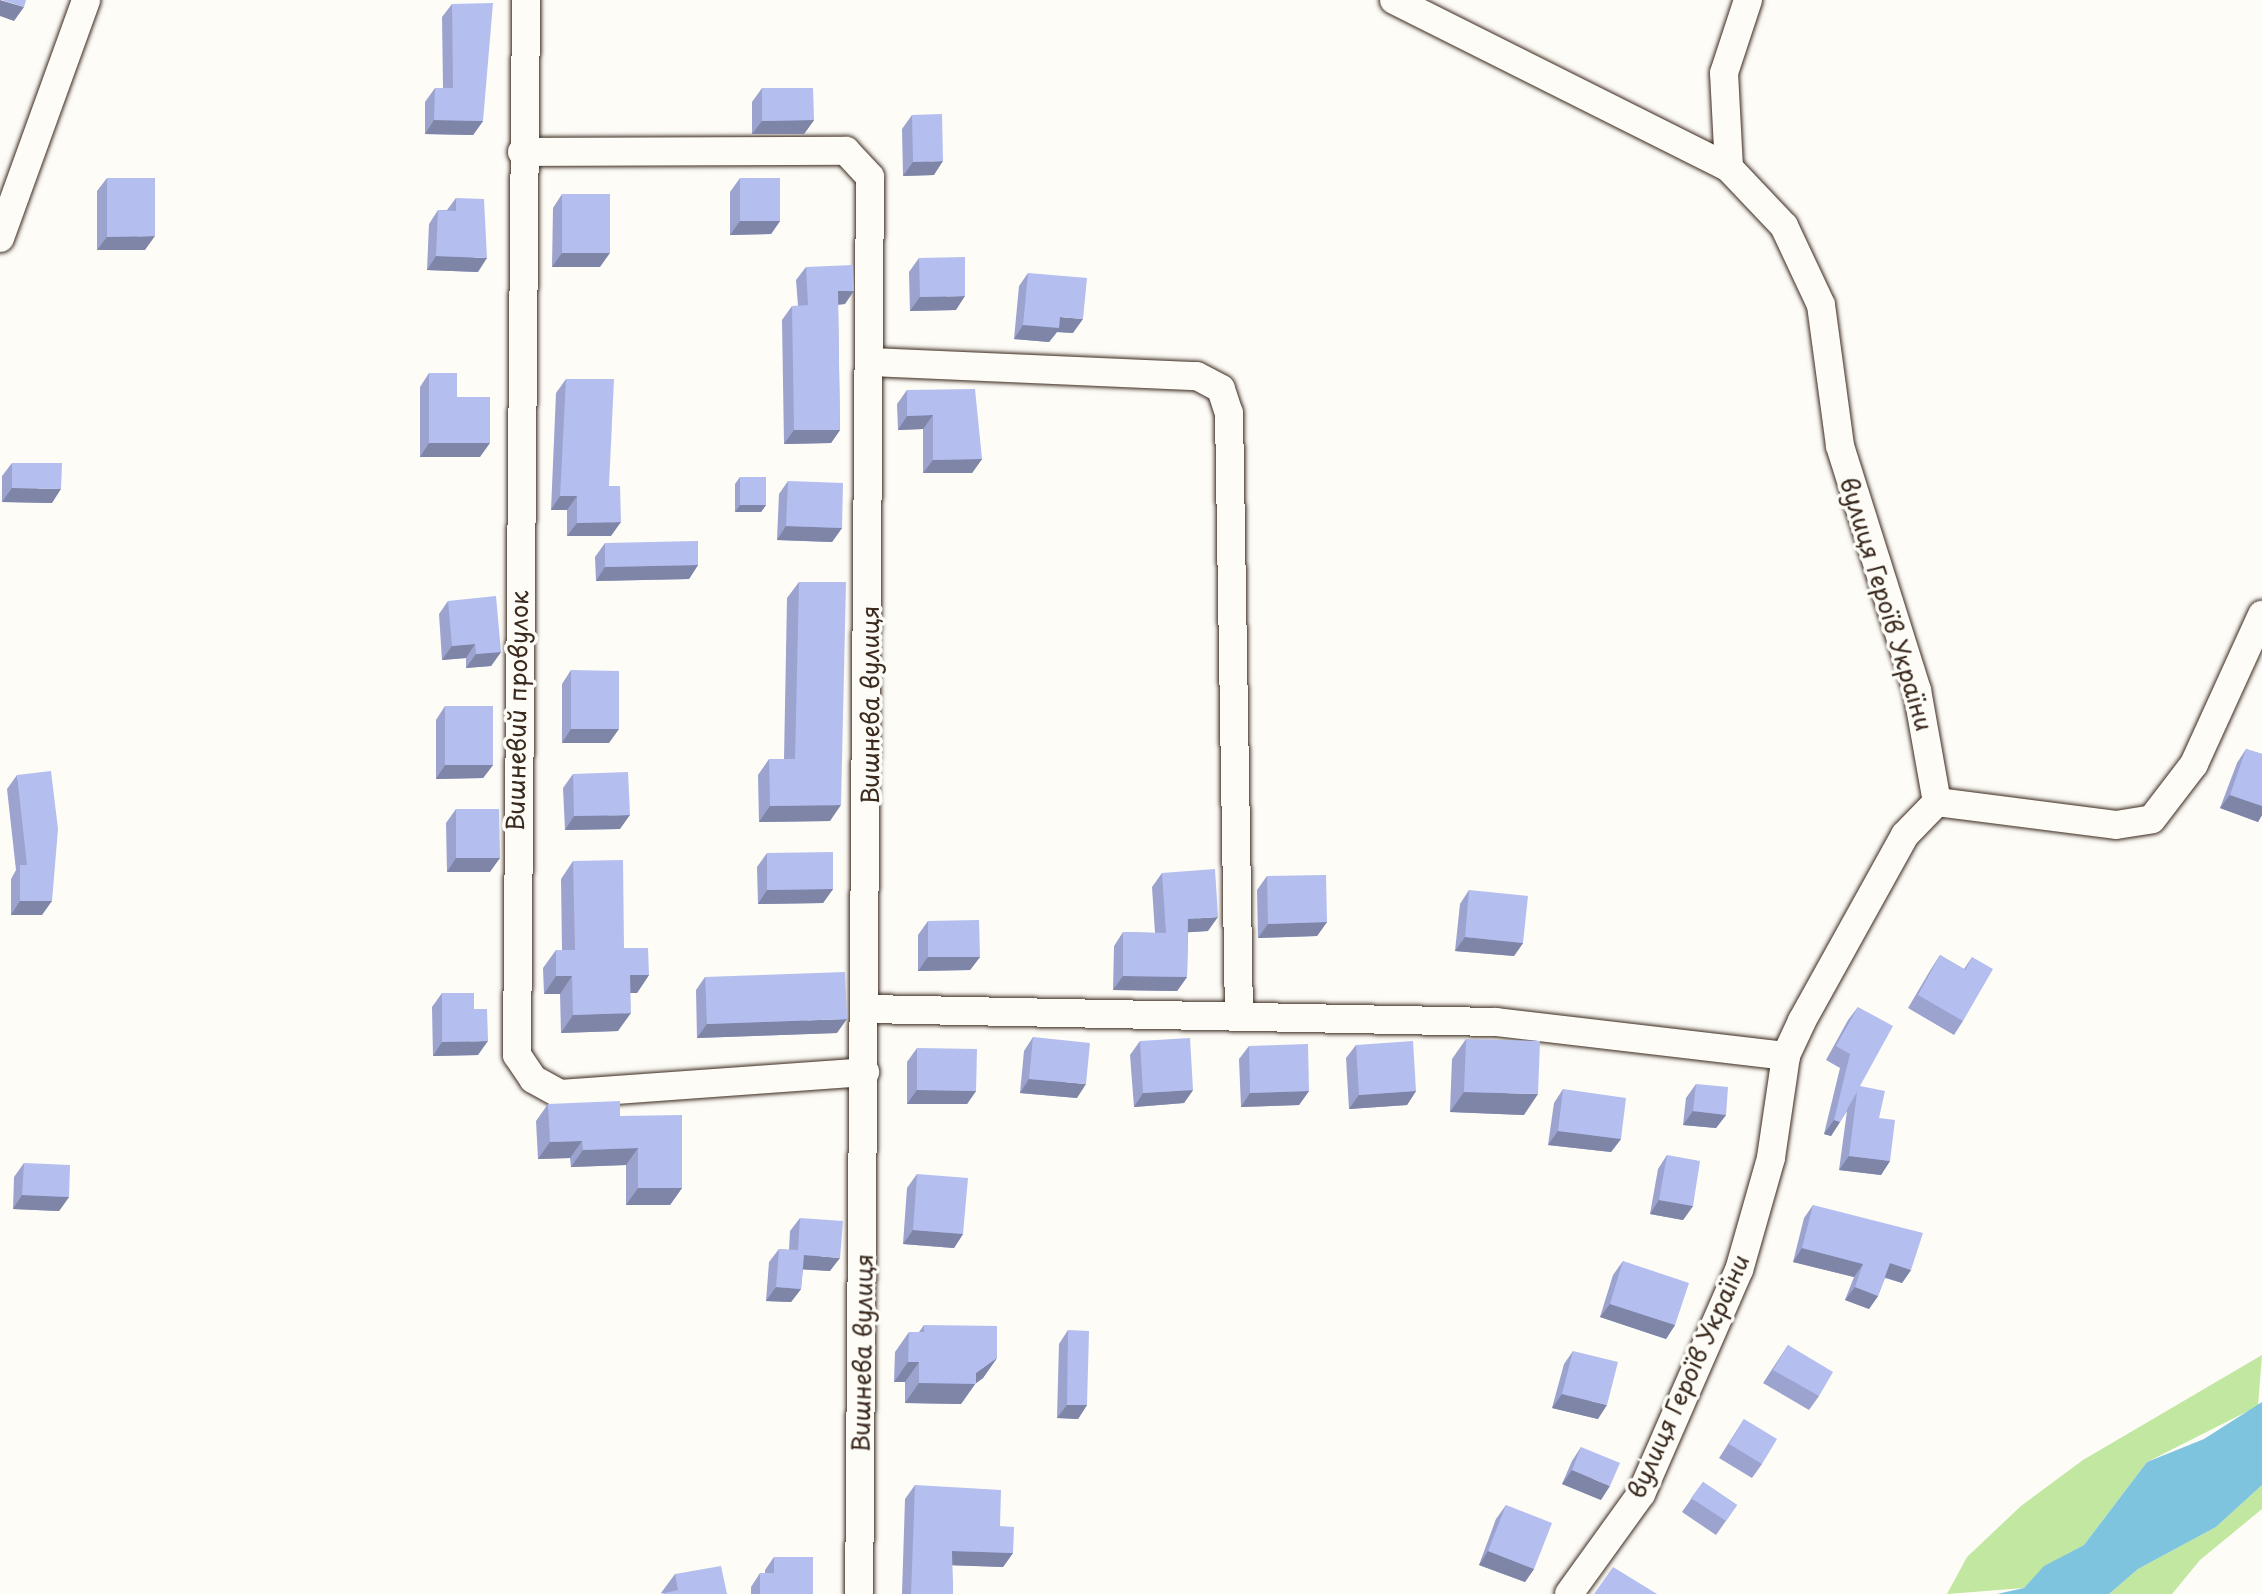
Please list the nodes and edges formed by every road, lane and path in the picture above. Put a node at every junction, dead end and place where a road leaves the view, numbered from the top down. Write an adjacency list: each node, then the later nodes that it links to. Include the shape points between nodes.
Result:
1 (86, 0): 7 (street)
2 (526, 0): 5 (street, Вишневий провулок)
3 (1394, 0): 6 (street, вулиця Героїв України)
4 (1748, 0): 6 (street, via 1724,73)
5 (522, 152): 9 (street, Вишнева вулиця, via 846,151 859,159 870,177); 15 (street, Вишневий провулок, via 517,1055 533,1079 560,1094)
6 (1729, 168): 11 (street, вулиця Героїв України, via 1784,226 1811,276 1840,446 1917,690)
7 (5, 199): 8 (street)
8 (0, 238)
9 (871, 362): 12 (street, Вишнева вулиця); 13 (street, via 1197,376 1221,389 1229,413)
10 (2262, 615): 11 (street, via 2194,764 2172,802 2152,819 2116,825)
11 (1937, 802): 14 (street, вулиця Героїв України, via 1905,835)
12 (868, 1009): 13 (street); 15 (street, Вишнева вулиця)
13 (1239, 1016): 14 (street, via 1496,1022)
14 (1786, 1056): 17 (street, вулиця Героїв України, via 1771,1158 1739,1270 1641,1494)
15 (865, 1072): 16 (street, Вишнева вулиця)
16 (859, 1594)
17 (1569, 1594)

